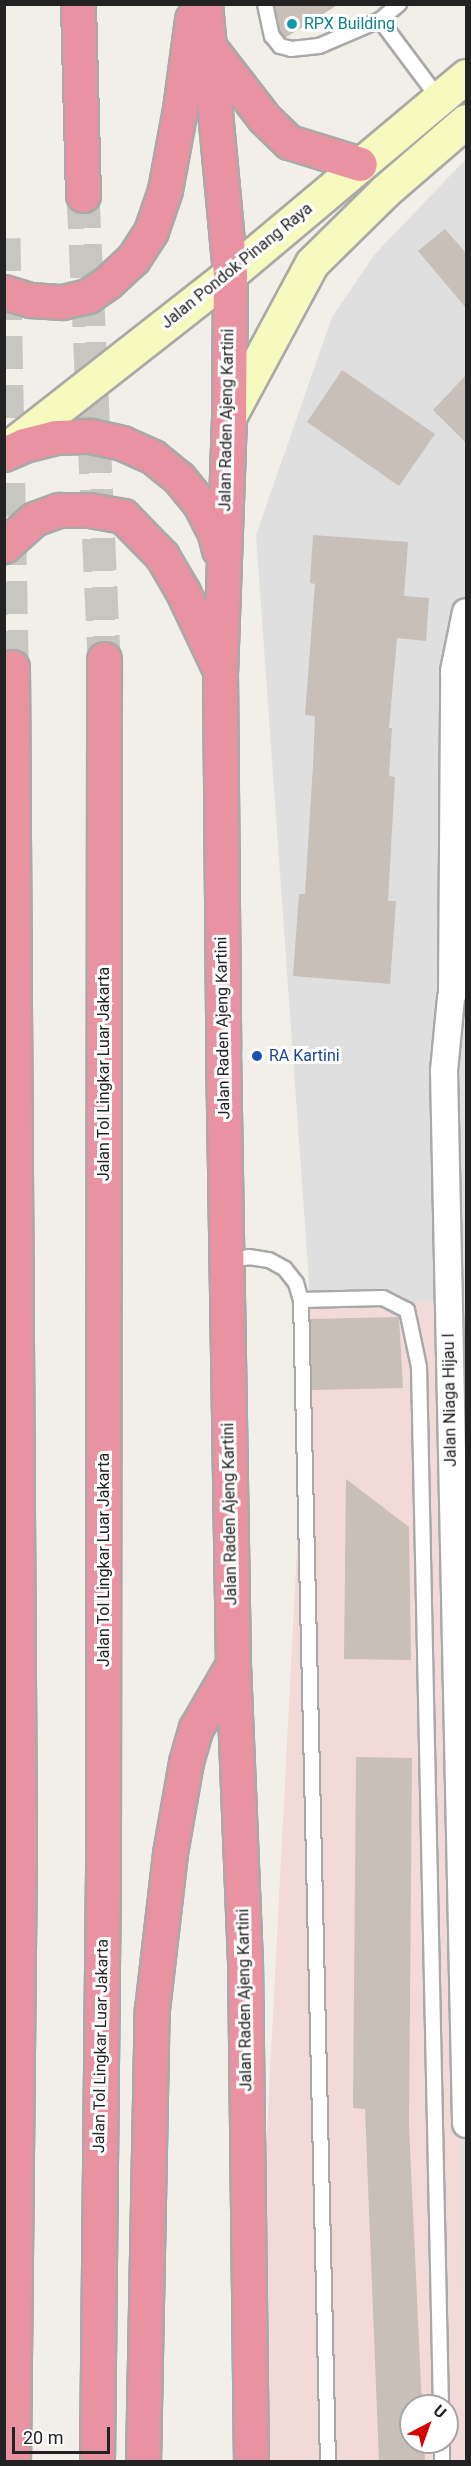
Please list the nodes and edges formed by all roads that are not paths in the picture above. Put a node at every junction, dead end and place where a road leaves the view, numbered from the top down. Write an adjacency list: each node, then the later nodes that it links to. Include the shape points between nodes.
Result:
1 (78, 4): 12 (highway)
2 (195, 4): 14 (highway, via 165,190 151,231 133,259 88,296 62,302 31,300)
3 (204, 4): 7 (highway, Jalan Raden Ajeng Kartini)
4 (265, 4): 6 (lane, via 272,36 280,46 291,49 319,46)
5 (399, 4): 6 (lane)
6 (380, 20): 9 (lane)
7 (207, 44): 11 (highway, via 264,118 289,142); 13 (highway, Jalan Raden Ajeng Kartini)
8 (466, 76): 9 (main road, Jalan Pondok Pinang Raya)
9 (439, 99): 11 (main road, Jalan Pondok Pinang Raya)
10 (466, 121): 15 (main road, via 385,191 312,262)
11 (360, 164): 13 (main road, Jalan Pondok Pinang Raya)
12 (83, 195)
13 (230, 274): 15 (highway, Jalan Raden Ajeng Kartini); 16 (main road, Jalan Pondok Pinang Raya)
14 (4, 292)
15 (229, 417): 18 (highway, Jalan Raden Ajeng Kartini)
16 (4, 453): 18 (highway, Jalan Raden Ajeng Kartini, via 56,437 90,436 153,457 179,478 200,504 215,534)
17 (4, 546): 22 (highway, via 34,519 59,510 123,516 162,556)
18 (223, 566): 22 (highway, Jalan Raden Ajeng Kartini)
19 (466, 612): 24 (street, via 454,671)
20 (104, 659): 32 (highway, Jalan Tol Lingkar Luar Jakarta, via 103,1865)
21 (12, 667): 31 (highway, via 19,1826)
22 (220, 672): 25 (highway, Jalan Raden Ajeng Kartini)
23 (466, 967): 24 (street, Jalan Niaga Hijau I)
24 (452, 998): 28 (street, Jalan Niaga Hijau I, via 444,1071)
25 (226, 1260): 26 (lane, via 269,1260 285,1269 296,1282); 27 (highway, Jalan Raden Ajeng Kartini)
26 (301, 1300): 30 (lane, via 383,1298 407,1310 419,1367); 35 (lane)
27 (233, 1664): 33 (highway, via 196,1728 186,1762 170,1853 152,2009); 34 (highway, Jalan Raden Ajeng Kartini, via 245,1959)
28 (461, 1717): 29 (street, Jalan Niaga Hijau I)
29 (466, 2124)
30 (441, 2394)
31 (13, 2462)
32 (97, 2462)
33 (143, 2462)
34 (251, 2462)
35 (328, 2462)

